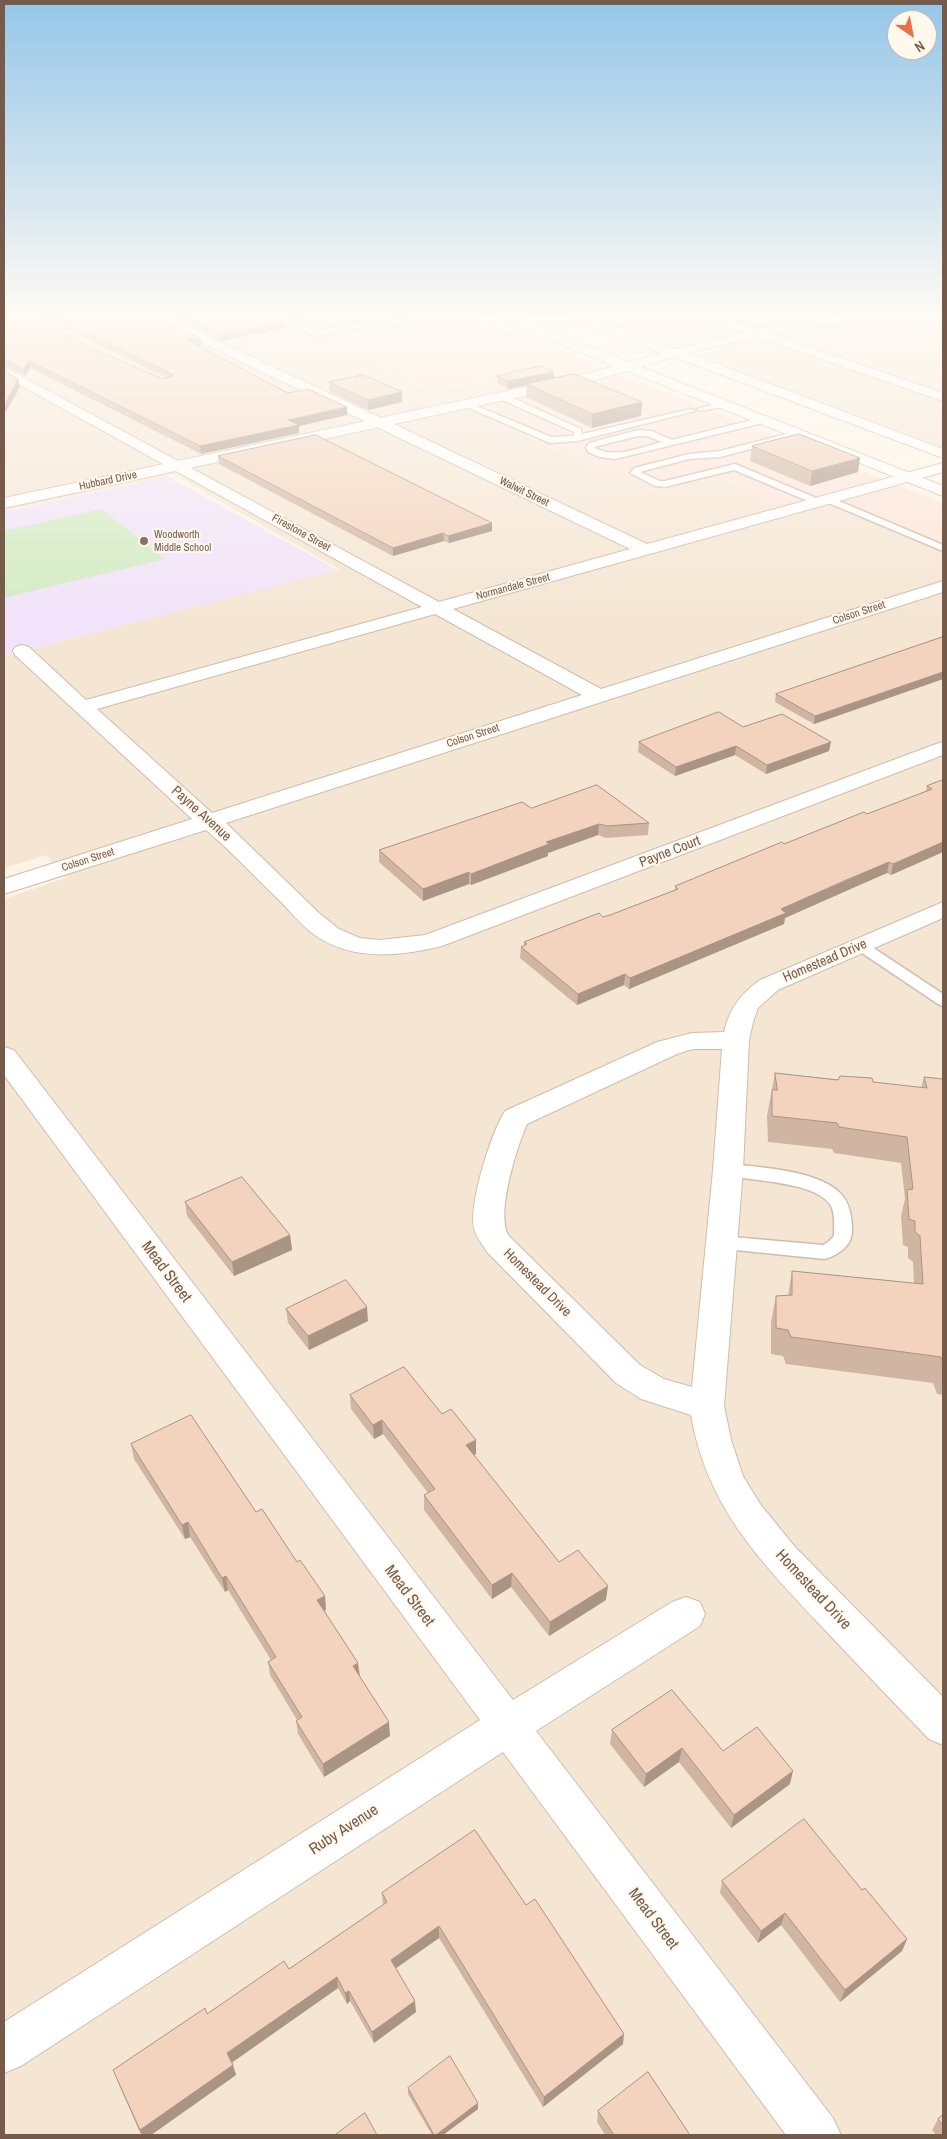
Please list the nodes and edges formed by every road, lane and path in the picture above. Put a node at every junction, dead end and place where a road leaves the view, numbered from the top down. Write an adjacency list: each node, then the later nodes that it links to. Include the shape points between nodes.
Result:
1 (89, 417): 16 (street, Firestone Street)
2 (368, 417): 10 (street, Walwit Street)
3 (403, 417): 10 (street, Hubbard Drive)
4 (494, 417): 12 (lane, via 546,439)
5 (546, 417): 12 (lane, via 578,432)
6 (666, 417): 12 (lane)
7 (756, 417): 9 (street)
8 (845, 417): 15 (street)
9 (764, 420): 11 (street); 13 (lane)
10 (379, 422): 16 (street, Hubbard Drive); 24 (street, Walwit Street)
11 (798, 434): 14 (lane); 19 (street)
12 (577, 438)
13 (670, 442): 13 (lane, via 616,456 603,455 590,447 638,433 648,433)
14 (720, 454): 17 (lane, via 738,463); 17 (lane, via 709,452 635,473 665,484)
15 (943, 454)
16 (178, 466): 22 (street, Hubbard Drive); 26 (street, Firestone Street)
17 (735, 466): 21 (lane)
18 (943, 468): 19 (street, Normandale Street)
19 (908, 477): 20 (street); 21 (street, Normandale Street)
20 (943, 491)
21 (822, 501): 23 (lane); 24 (street, Normandale Street)
22 (4, 503)
23 (943, 548)
24 (646, 550): 26 (street, Normandale Street)
25 (943, 586): 28 (street, Colson Street)
26 (437, 608): 28 (street, Firestone Street); 29 (street, Normandale Street)
27 (22, 651): 29 (street, Payne Avenue)
28 (598, 696): 31 (street, Colson Street)
29 (82, 707): 31 (street, Payne Avenue)
30 (943, 748): 35 (street, Payne Court, via 433,941)
31 (210, 821): 32 (street, Colson Street); 35 (street, Payne Avenue, via 329,934 360,945)
32 (4, 887)
33 (943, 908): 34 (street, Homestead Drive)
34 (861, 946): 36 (lane); 37 (street, Homestead Drive, via 769,985 754,995 743,1009)
35 (394, 948)
36 (943, 1001)
37 (736, 1040): 39 (street, Homestead Drive); 41 (street, Homestead Drive, via 692,1041 667,1048 515,1118 507,1133 489,1212 490,1228 498,1244 628,1374 652,1389)
38 (4, 1056): 43 (street, Mead Street)
39 (728, 1170): 40 (street, Homestead Drive); 40 (lane, via 816,1185 840,1205 844,1238 825,1252)
40 (721, 1243): 41 (street, Homestead Drive)
41 (707, 1406): 44 (street, Homestead Drive, via 713,1440 727,1480 747,1514 782,1559)
42 (686, 1614): 43 (street, Ruby Avenue)
43 (508, 1726): 45 (street, Ruby Avenue); 46 (street, Mead Street)
44 (943, 1726)
45 (4, 2049)
46 (816, 2135)

